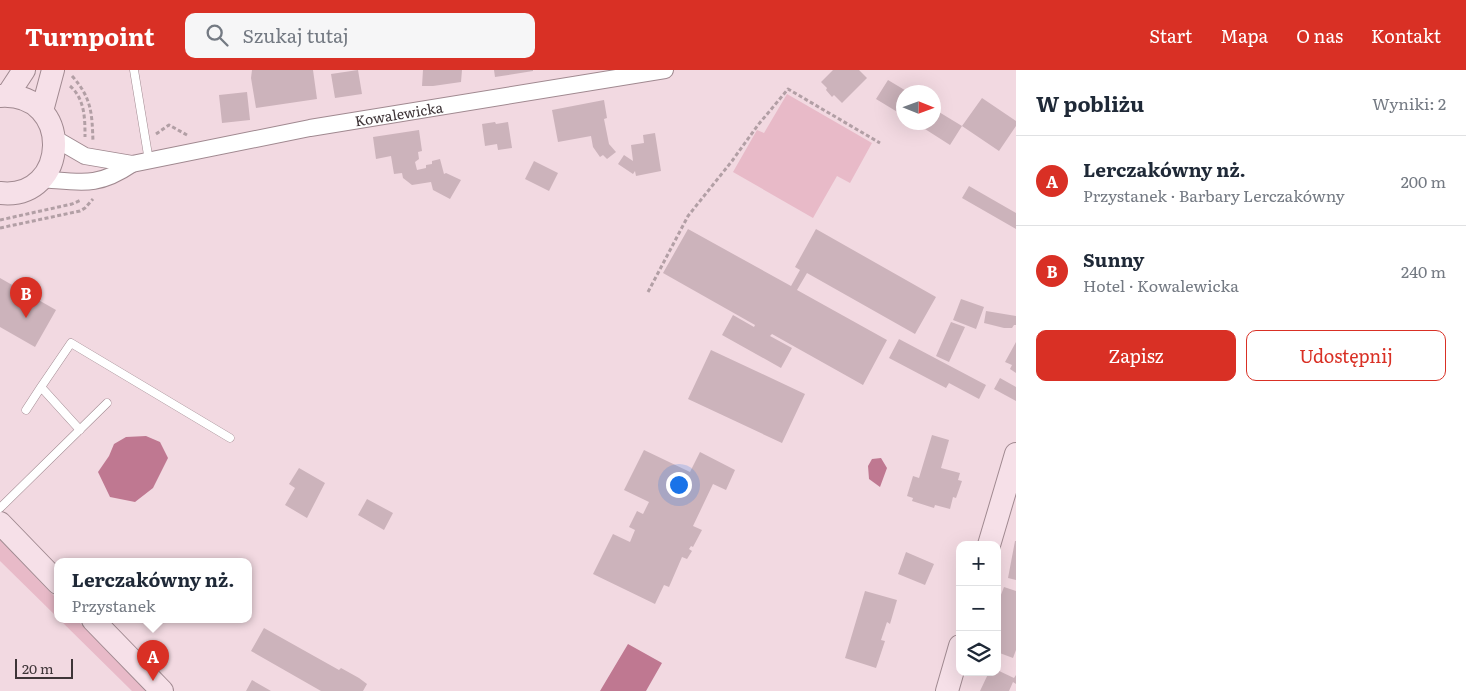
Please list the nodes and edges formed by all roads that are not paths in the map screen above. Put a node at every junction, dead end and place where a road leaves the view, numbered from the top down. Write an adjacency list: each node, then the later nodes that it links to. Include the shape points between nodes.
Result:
1 (24, 70): 5 (street)
2 (134, 70): 8 (lane)
3 (665, 70): 8 (street, Kowalewicka, via 310,128)
4 (57, 72): 6 (street)
5 (4, 96): 6 (street, via 26,100)
6 (42, 111): 7 (street)
7 (54, 138): 9 (street, Kowalewicka, via 85,156); 10 (street, via 53,160)
8 (149, 160): 9 (street, Kowalewicka)
9 (132, 164): 10 (street, Kowalewicka, via 117,174 94,182)
10 (41, 179): 11 (street, via 20,192)
11 (0, 193)
12 (41, 387): 14 (lane); 15 (lane); 16 (lane, via 70,343)
13 (107, 403): 15 (lane)
14 (26, 410)
15 (80, 430): 18 (lane)
16 (230, 438)
17 (1016, 454): 20 (street)
18 (0, 508)
19 (0, 524): 21 (street)
20 (989, 541)
21 (54, 579)
22 (96, 623): 24 (street)
23 (956, 660): 25 (street)
24 (162, 691)
25 (947, 691)

